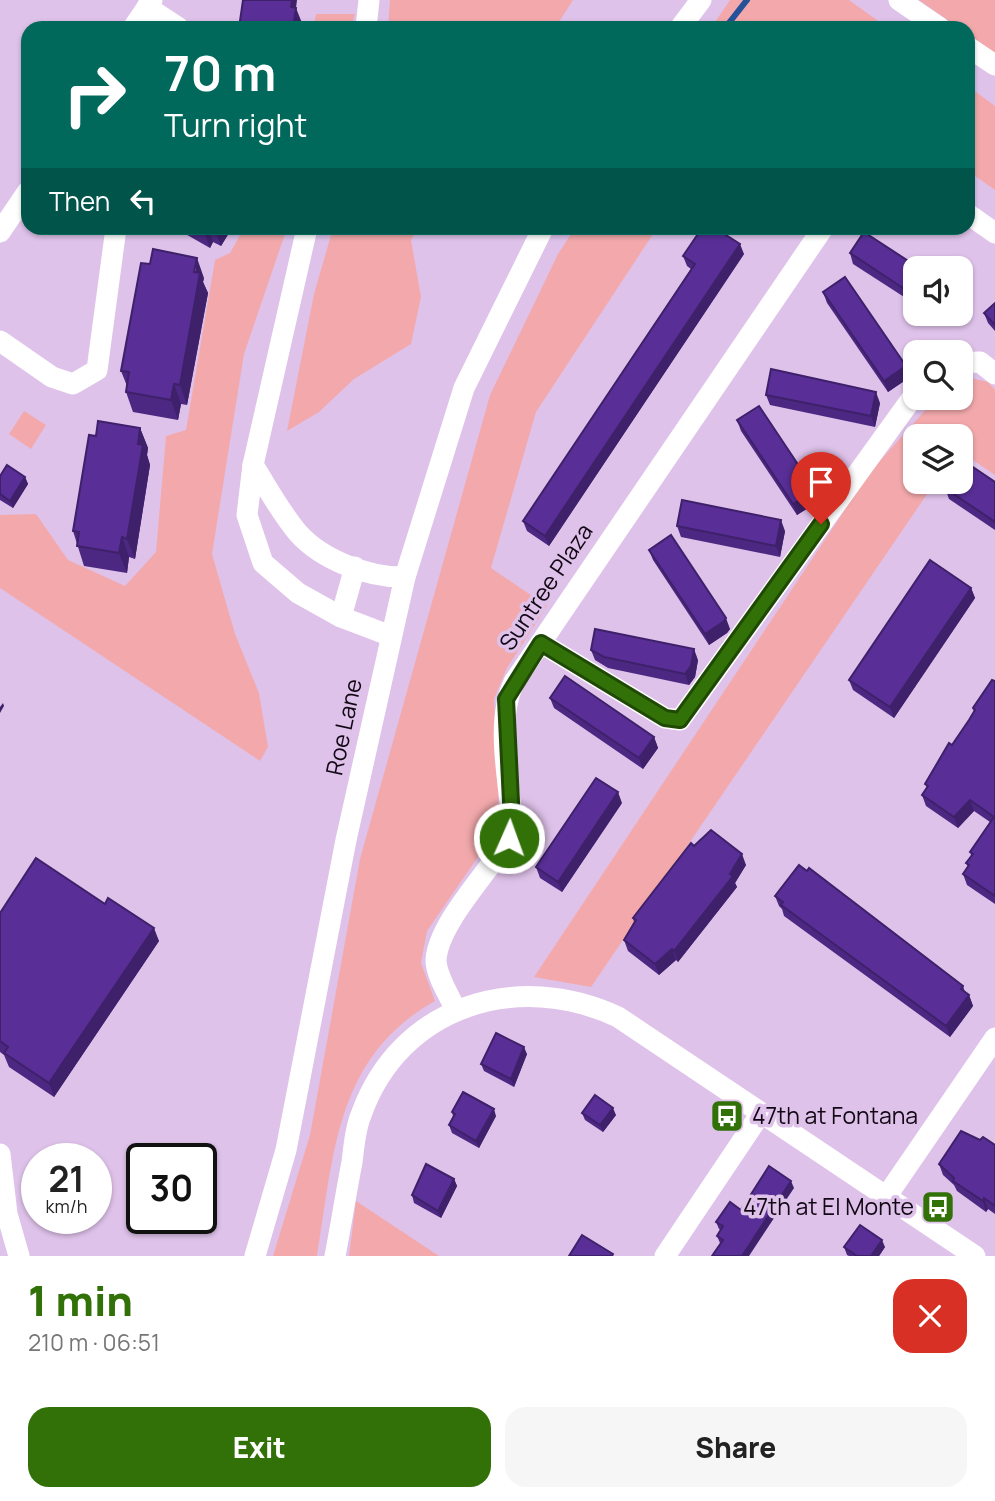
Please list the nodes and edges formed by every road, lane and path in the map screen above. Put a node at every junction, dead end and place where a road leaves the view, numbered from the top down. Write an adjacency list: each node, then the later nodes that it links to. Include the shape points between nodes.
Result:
1 (369, 0): 7 (street)
2 (701, 0): 8 (street)
3 (899, 0): 9 (street)
4 (150, 4): 5 (street); 6 (street)
5 (139, 21)
6 (170, 21)
7 (367, 21)
8 (685, 21)
9 (930, 21)
10 (975, 52): 11 (street)
11 (995, 65)
12 (21, 201): 14 (street)
13 (975, 219): 15 (street)
14 (0, 232)
15 (995, 233)
16 (115, 235): 20 (street, via 97,369 73,384 52,377)
17 (305, 235): 24 (street)
18 (540, 235): 26 (street, Roe Lane, via 464,388)
19 (818, 235): 29 (street, Suntree Plaza)
20 (0, 341)
21 (973, 362): 22 (street, via 980,362)
22 (995, 374)
23 (903, 410): 29 (street, via 680,720 665,718)
24 (253, 465): 25 (street, via 299,534 338,562); 27 (street, via 247,515 263,563 298,593)
25 (355, 567): 26 (street); 27 (street)
26 (405, 577): 28 (street, Roe Lane)
27 (341, 617): 28 (street)
28 (391, 636): 36 (street, Roe Lane, via 286,1150)
29 (541, 643): 30 (street, Suntree Plaza, via 506,699 509,838 440,941 436,962)
30 (456, 1011): 32 (street, via 507,996 562,997 590,1004 618,1017); 37 (street, via 405,1046 367,1101 360,1117)
31 (995, 1038): 34 (street)
32 (761, 1113): 34 (street); 38 (street)
33 (0, 1154): 35 (street, via 7,1214)
34 (886, 1197): 39 (street)
35 (19, 1256)
36 (255, 1256)
37 (335, 1256)
38 (665, 1256)
39 (975, 1256)

